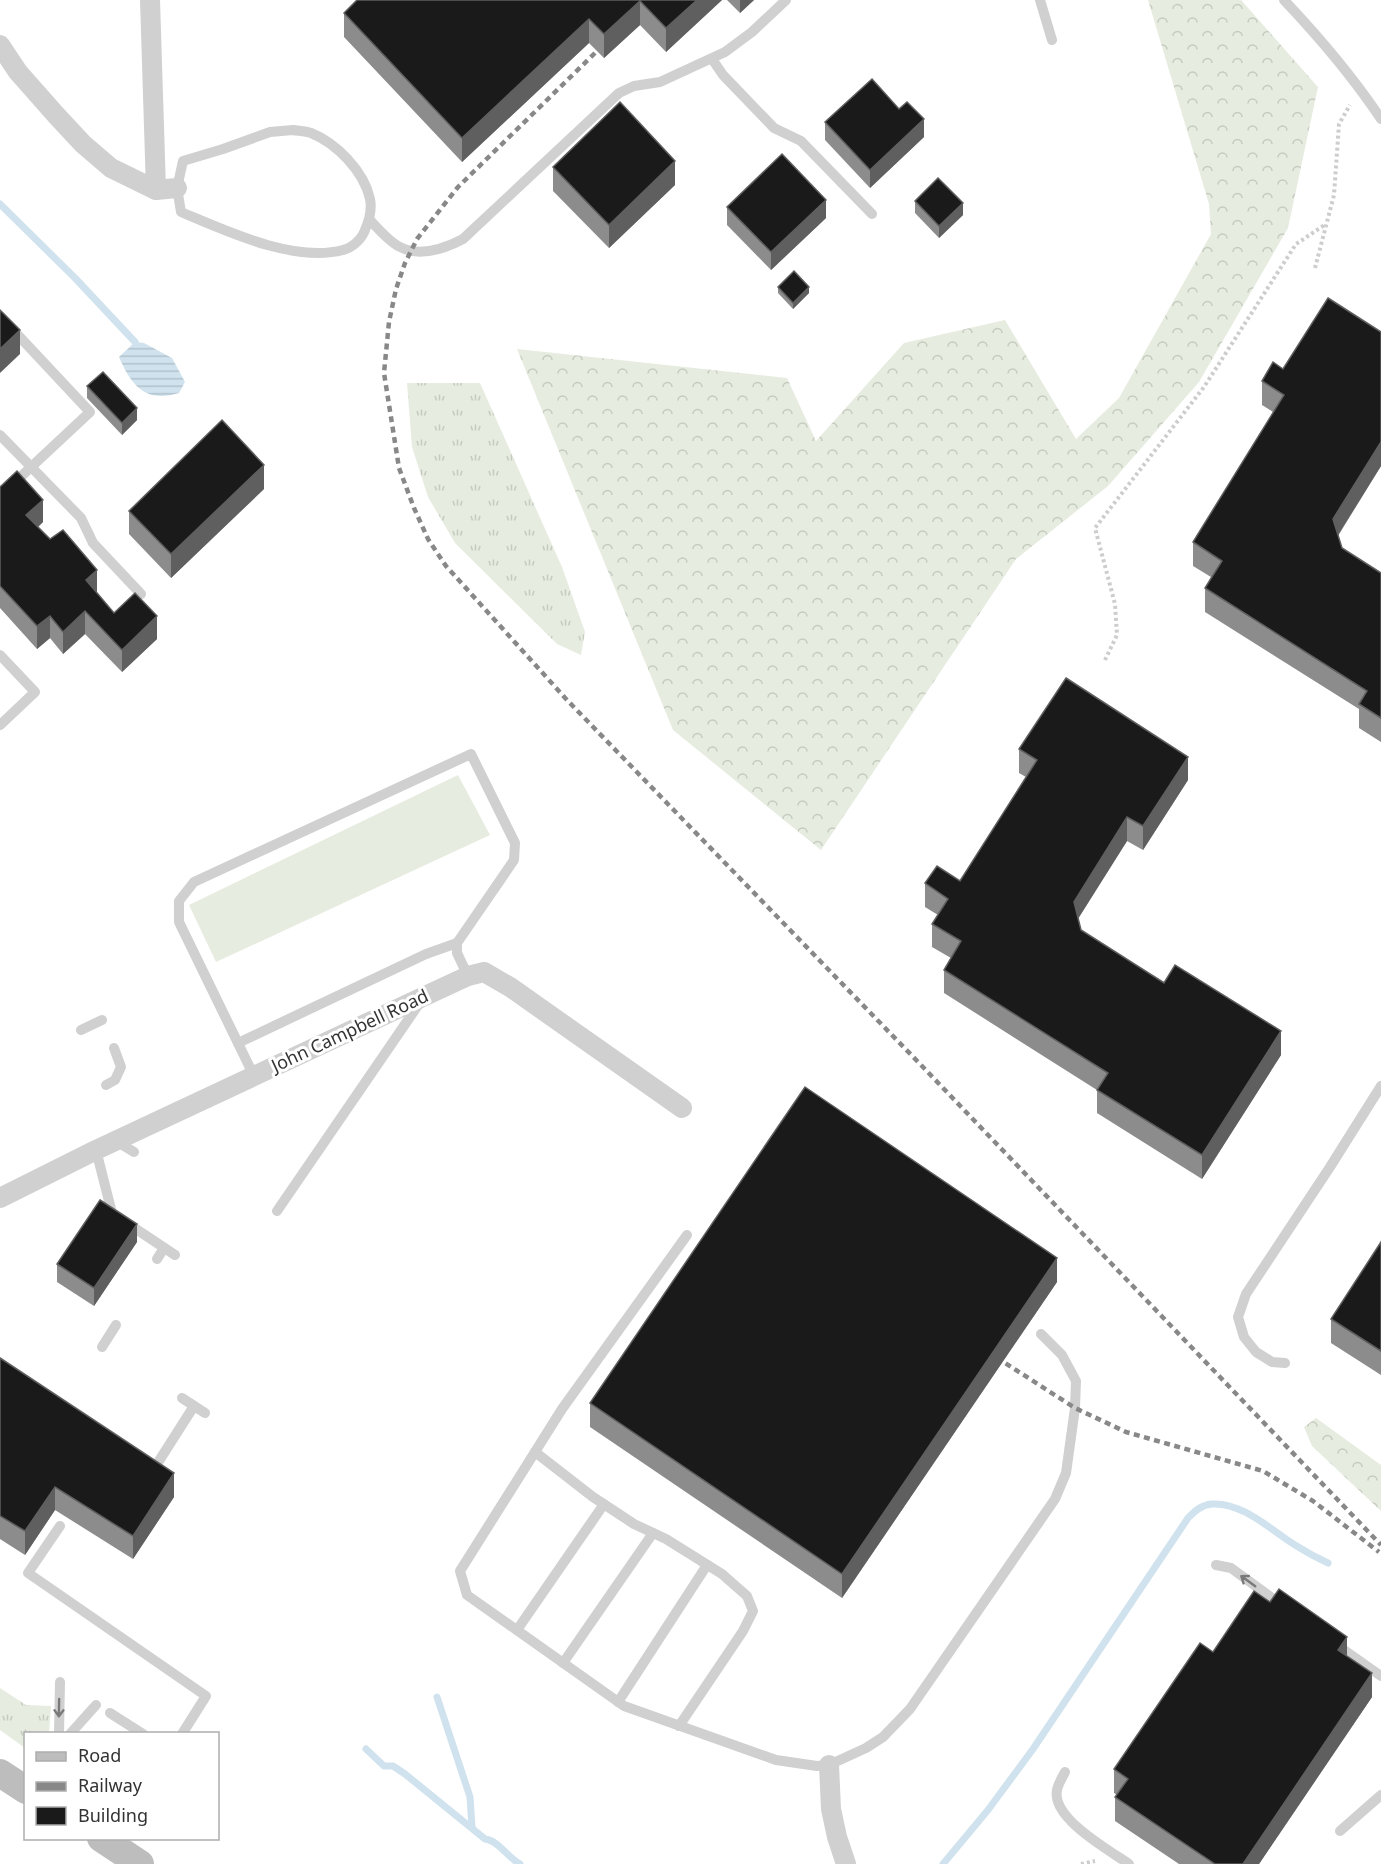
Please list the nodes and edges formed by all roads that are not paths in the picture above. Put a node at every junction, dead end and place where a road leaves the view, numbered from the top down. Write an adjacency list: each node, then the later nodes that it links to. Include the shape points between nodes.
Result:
1 (150, 0): 10 (street)
2 (786, 0): 7 (lane, via 752,33)
3 (1040, 0): 5 (lane)
4 (1284, 0): 8 (lane)
5 (1052, 40)
6 (0, 45): 10 (street, via 18,72 83,144 111,168)
7 (711, 59): 11 (lane, via 774,128 801,141); 12 (lane, via 660,82 619,93 463,239 446,248 427,252 399,247)
8 (1381, 119)
9 (177, 188): 10 (street); 12 (lane, via 181,212 289,250 319,254 345,250 362,237); 12 (lane, via 183,161 270,132 293,130 310,133 331,144 347,159 362,179 370,199)
10 (156, 190)
11 (872, 214)
12 (369, 220)
13 (0, 316): 15 (lane, via 90,412)
14 (0, 435): 15 (lane)
15 (31, 466): 16 (lane); 17 (lane, via 81,518 93,543)
16 (0, 496)
17 (141, 594)
18 (0, 655): 19 (lane, via 35,692)
19 (0, 725)
20 (457, 943): 21 (lane, via 457,953); 25 (lane); 25 (lane, via 514,860 515,843 471,754 194,882 179,901 178,922)
21 (468, 976): 22 (street, John Campbell Road); 30 (street, John Campbell Road, via 484,972 499,980)
22 (424, 996): 27 (street, John Campbell Road); 35 (lane)
23 (102, 1020): 24 (lane)
24 (81, 1030)
25 (238, 1043): 27 (lane)
26 (114, 1048): 28 (lane, via 120,1067 115,1080)
27 (254, 1076): 31 (street, John Campbell Road)
28 (106, 1085)
29 (1381, 1086): 43 (lane, via 1246,1294 1238,1317 1244,1337 1256,1352 1272,1362)
30 (682, 1108)
31 (116, 1141): 32 (street, John Campbell Road); 33 (lane)
32 (96, 1150): 34 (street, John Campbell Road); 37 (lane, via 112,1213)
33 (135, 1152)
34 (0, 1198)
35 (277, 1211)
36 (687, 1235): 47 (lane)
37 (164, 1248): 38 (lane); 39 (lane)
38 (175, 1255)
39 (157, 1259)
40 (116, 1325): 42 (lane)
41 (1041, 1334): 68 (lane, via 1062,1355 1076,1381 1066,1473 1055,1499 910,1709 883,1737)
42 (102, 1347)
43 (1285, 1363)
44 (182, 1398): 45 (lane)
45 (194, 1406): 46 (lane); 48 (lane, via 160,1466)
46 (205, 1413)
47 (535, 1452): 49 (lane); 55 (lane, via 460,1571 466,1595)
48 (146, 1456)
49 (604, 1504): 51 (lane); 55 (lane)
50 (60, 1526): 67 (lane, via 28,1573 206,1695)
51 (653, 1533): 52 (lane); 57 (lane)
52 (707, 1565): 60 (lane); 63 (lane, via 747,1596 753,1611 744,1631)
53 (1216, 1565): 54 (lane, one-way to 53, via 1231,1568)
54 (1297, 1616)
55 (517, 1630): 57 (lane)
56 (1325, 1636): 58 (lane)
57 (563, 1663): 60 (lane)
58 (1381, 1676)
59 (60, 1682): 64 (lane, one-way to 64)
60 (618, 1702): 63 (lane)
61 (96, 1705): 65 (lane)
62 (110, 1713): 66 (lane)
63 (679, 1726): 68 (lane, via 776,1760)
64 (59, 1732)
65 (72, 1732)
66 (140, 1732)
67 (183, 1732)
68 (829, 1765): 76 (street, via 831,1809)
69 (1065, 1772): 77 (lane, via 1056,1791 1064,1823)
70 (0, 1773): 71 (street)
71 (24, 1789)
72 (1381, 1795): 73 (lane)
73 (1340, 1831)
74 (103, 1840): 75 (street)
75 (140, 1864)
76 (846, 1864)
77 (1129, 1864)

